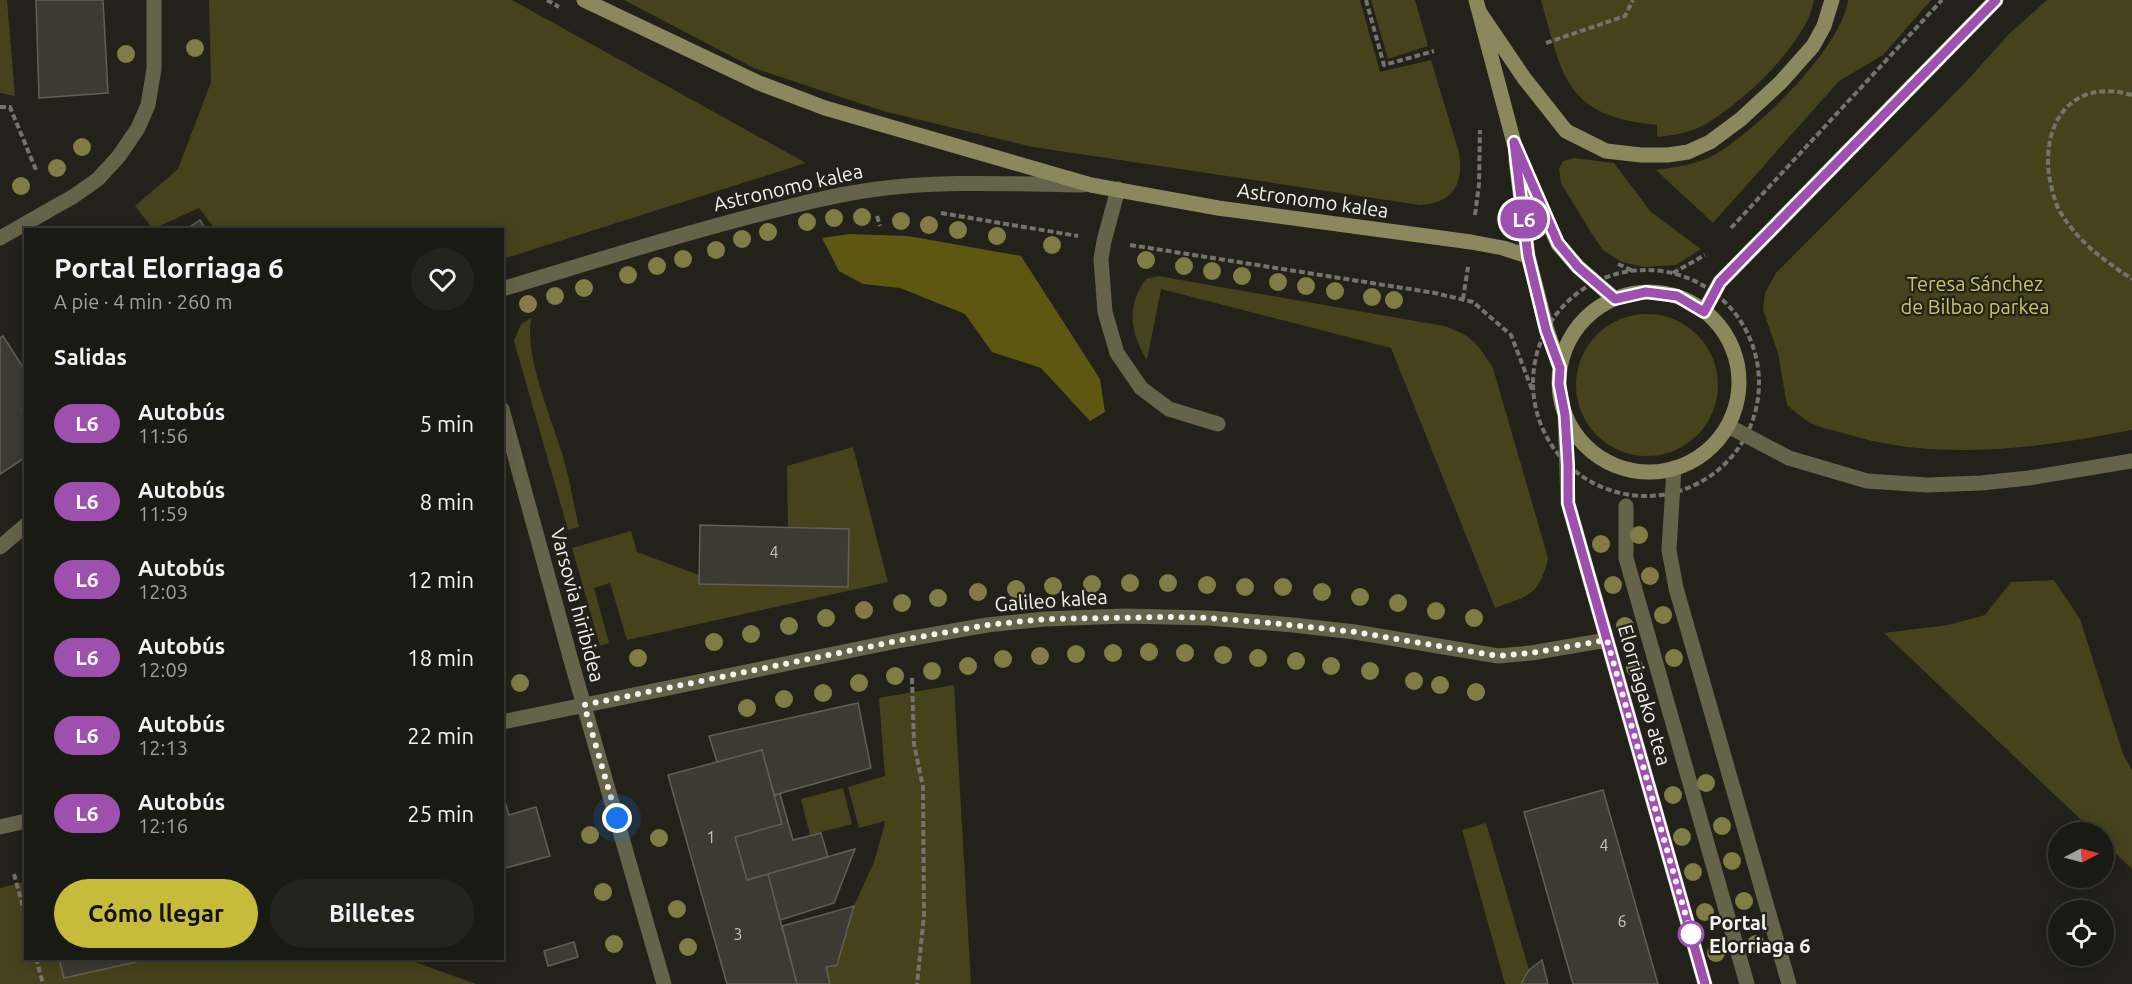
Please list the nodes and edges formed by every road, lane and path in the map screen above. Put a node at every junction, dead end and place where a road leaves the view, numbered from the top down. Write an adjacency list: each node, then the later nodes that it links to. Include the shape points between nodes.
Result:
1 (154, 0): 21 (street, via 154,69 148,105 138,128 98,179)
2 (584, 0): 16 (main road, Astronomo kalea, via 759,82 825,108)
3 (1366, 0): 10 (path, via 1384,65)
4 (1633, 0): 9 (path, via 1625,16)
5 (1832, 0): 8 (main road, via 1813,46 1742,119 1710,142 1688,152 1668,155 1606,152 1566,131 1524,78)
6 (1942, 0): 20 (path)
7 (1996, 0): 31 (main road, via 1720,282)
8 (1478, 6): 14 (main road, Elorriagako atea)
9 (1546, 43)
10 (1434, 51)
11 (2132, 95): 28 (path, via 2092,92 2074,100 2054,124 2047,160 2058,208 2073,231 2095,254)
12 (0, 107): 15 (path, via 10,107)
13 (1480, 127): 19 (path)
14 (1514, 142): 24 (main road, Elorriagako atea); 29 (main road, Elorriagako atea, via 1558,243)
15 (36, 170)
16 (1091, 185): 17 (main road, Astronomo kalea); 30 (street, Astronomo kalea, via 964,183 868,190 703,228)
17 (1118, 189): 22 (street); 24 (main road, Astronomo kalea, via 1218,208 1471,242)
18 (939, 213): 22 (path)
19 (1475, 216)
20 (1726, 234)
21 (0, 238)
22 (1104, 241): 36 (path, via 1473,302 1510,335); 39 (street, via 1101,259 1105,312 1117,353 1141,388 1169,409)
23 (1707, 254): 27 (path)
24 (1528, 256): 34 (main road, Elorriagako atea)
25 (1612, 261): 26 (path)
26 (1634, 271): 27 (path); 29 (path)
27 (1673, 273): 31 (path)
28 (2132, 279)
29 (1596, 282): 32 (main road, Elorriagako atea); 34 (path, via 1576,294)
30 (504, 288)
31 (1714, 293): 33 (main road); 41 (path, via 1748,334 1757,359 1759,385)
32 (1615, 299): 33 (main road, Elorriagako atea, via 1646,292 1677,296); 35 (main road, Elorriagako atea, via 1584,319 1565,350)
33 (1704, 312): 40 (main road, Elorriagako atea, via 1718,324 1735,356 1738,391)
34 (1546, 330): 35 (main road, Elorriagako atea); 36 (path, via 1537,353)
35 (1560, 368): 37 (main road, Elorriagako atea)
36 (1533, 392): 43 (path, via 1544,432)
37 (1565, 415): 43 (street, Elorriagako atea); 44 (main road, Elorriagako atea, via 1576,435 1610,463 1653,472)
38 (504, 416): 51 (street, Varsovia hiribidea)
39 (1218, 424)
40 (1728, 426): 41 (street); 44 (main road, Elorriagako atea, via 1696,459)
41 (1746, 436): 42 (street, via 1789,458 1867,481 1927,485 2029,478); 45 (path, via 1715,473)
42 (2132, 461)
43 (1568, 465): 45 (path, via 1586,479 1627,495); 49 (street, Elorriagako atea, via 1568,503)
44 (1674, 468): 45 (street)
45 (1672, 494): 63 (street, via 1669,550 1676,588)
46 (1626, 506): 62 (street, Elorriagako atea, via 1626,558)
47 (24, 527): 48 (street)
48 (0, 547)
49 (1607, 640): 51 (street, Galileo kalea, via 1498,656 1355,632 1261,622 1149,617 1045,619 912,638); 61 (street, Elorriagako atea)
50 (912, 678): 60 (path, via 914,744 923,787 924,915)
51 (584, 705): 52 (street, Galileo kalea); 59 (street, Varsovia hiribidea)
52 (504, 722)
53 (24, 821): 54 (street)
54 (0, 826)
55 (14, 874): 56 (path)
56 (24, 911)
57 (37, 960): 58 (path)
58 (43, 984)
59 (664, 984)
60 (917, 984)
61 (1705, 984)
62 (1747, 984)
63 (1789, 984)

